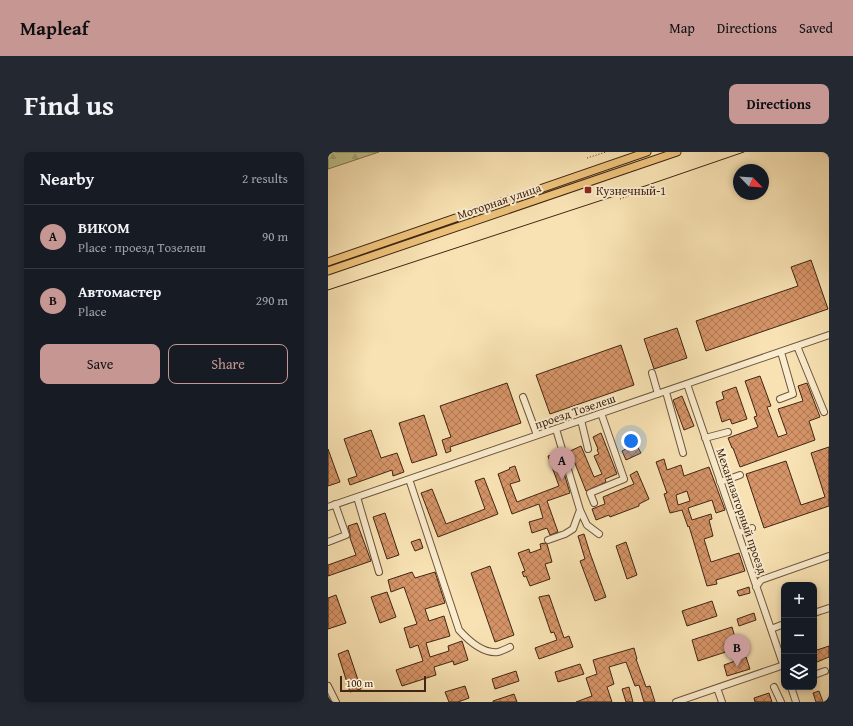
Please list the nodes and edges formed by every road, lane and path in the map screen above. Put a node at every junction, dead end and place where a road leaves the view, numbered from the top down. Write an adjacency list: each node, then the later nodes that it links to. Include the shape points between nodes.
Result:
1 (606, 152): 4 (path)
2 (647, 152): 9 (main road, Моторная улица)
3 (678, 152): 10 (main road, Моторная улица)
4 (587, 158)
5 (616, 188): 6 (path)
6 (602, 193)
7 (634, 194): 8 (path)
8 (620, 199)
9 (431, 226): 10 (main road); 11 (main road, Моторная улица)
10 (434, 235): 12 (main road, Моторная улица)
11 (328, 262)
12 (328, 271)
13 (829, 335): 14 (street, проезд Тозелеш)
14 (797, 346): 15 (street, проезд Тозелеш); 22 (street)
15 (781, 352): 17 (street, проезд Тозелеш); 21 (street, via 793,394)
16 (652, 373): 19 (street)
17 (687, 384): 18 (street, проезд Тозелеш); 28 (street, Механизаторный проезд)
18 (666, 392): 19 (street, проезд Тозелеш); 30 (street)
19 (658, 394): 23 (street, проезд Тозелеш)
20 (523, 397): 27 (street)
21 (780, 399)
22 (824, 412)
23 (601, 413): 24 (street, проезд Тозелеш); 35 (street, via 624,479 590,493)
24 (581, 420): 25 (street, проезд Тозелеш); 29 (street)
25 (556, 429): 27 (street, проезд Тозелеш); 38 (street)
26 (728, 432): 28 (street)
27 (537, 435): 32 (street, проезд Тозелеш)
28 (705, 438): 33 (street, Механизаторный проезд)
29 (588, 449)
30 (683, 453)
31 (740, 475): 33 (street)
32 (409, 479): 34 (street, проезд Тозелеш); 51 (street, via 459,630 476,645 489,651 497,652)
33 (720, 482): 40 (street, Механизаторный проезд)
34 (357, 497): 36 (street, проезд Тозелеш); 45 (street)
35 (594, 503)
36 (335, 504): 37 (street, проезд Тозелеш); 43 (street, via 346,535)
37 (328, 507)
38 (580, 510): 41 (street, via 587,525); 42 (street, via 573,529)
39 (752, 528): 40 (street)
40 (738, 533): 46 (street, Механизаторный проезд)
41 (600, 534)
42 (548, 540)
43 (328, 542)
44 (829, 556): 46 (street, via 761,580)
45 (379, 572)
46 (756, 587): 50 (street, Механизаторный проезд)
47 (829, 608): 48 (street)
48 (817, 612)
49 (781, 625): 50 (street)
50 (771, 628): 52 (street, Механизаторный проезд)
51 (510, 648)
52 (781, 657)
53 (781, 667): 58 (street)
54 (825, 671): 55 (street)
55 (817, 674)
56 (328, 686): 61 (street)
57 (774, 687): 65 (street)
58 (717, 688): 60 (street); 64 (street)
59 (792, 690): 66 (street)
60 (698, 694): 62 (street); 63 (street)
61 (336, 702)
62 (676, 702)
63 (700, 702)
64 (722, 702)
65 (781, 702)
66 (796, 702)

